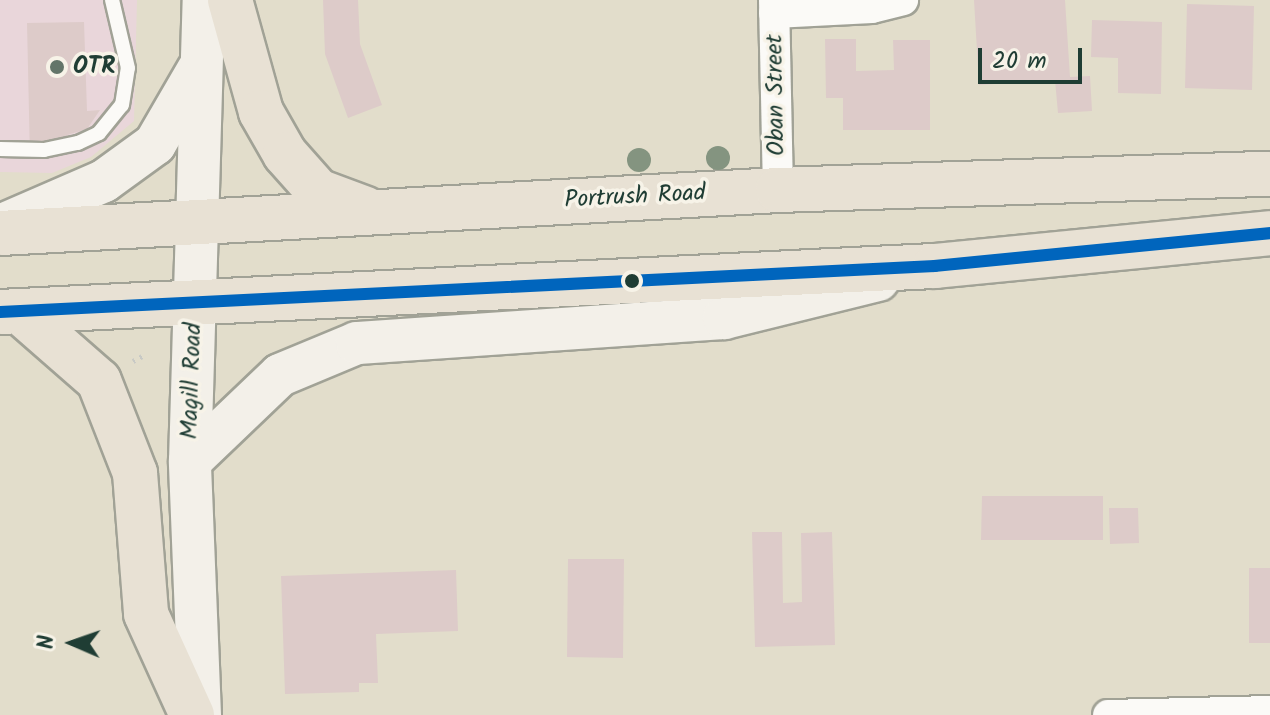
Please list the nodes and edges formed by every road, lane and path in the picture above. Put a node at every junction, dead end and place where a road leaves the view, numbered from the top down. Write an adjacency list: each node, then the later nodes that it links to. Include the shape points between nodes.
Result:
1 (112, 0): 7 (lane, via 128,68 122,105 99,133 78,143 44,150)
2 (204, 0): 6 (main road, Magill Road)
3 (230, 0): 10 (highway, via 261,112 285,154 318,191)
4 (903, 0): 5 (street, via 872,8)
5 (774, 6): 9 (street, Oban Street)
6 (204, 58): 11 (main road, Magill Road); 12 (main road, via 155,144 104,181)
7 (0, 149)
8 (1270, 174): 9 (highway, Portrush Road)
9 (778, 190): 10 (highway, Portrush Road)
10 (370, 210): 11 (highway, Portrush Road)
11 (197, 224): 13 (highway, Portrush Road); 16 (main road, Magill Road)
12 (0, 226)
13 (0, 233)
14 (1270, 233): 15 (highway)
15 (935, 266): 16 (highway); 20 (main road, via 724,318 357,343 280,375)
16 (194, 303): 17 (highway); 20 (main road, Magill Road)
17 (10, 311): 22 (highway, via 99,381 135,473 146,614)
18 (146, 354): 19 (path)
19 (133, 361)
20 (190, 461): 23 (main road, Magill Road)
21 (1270, 711): 24 (street)
22 (192, 715)
23 (200, 715)
24 (1108, 715)

